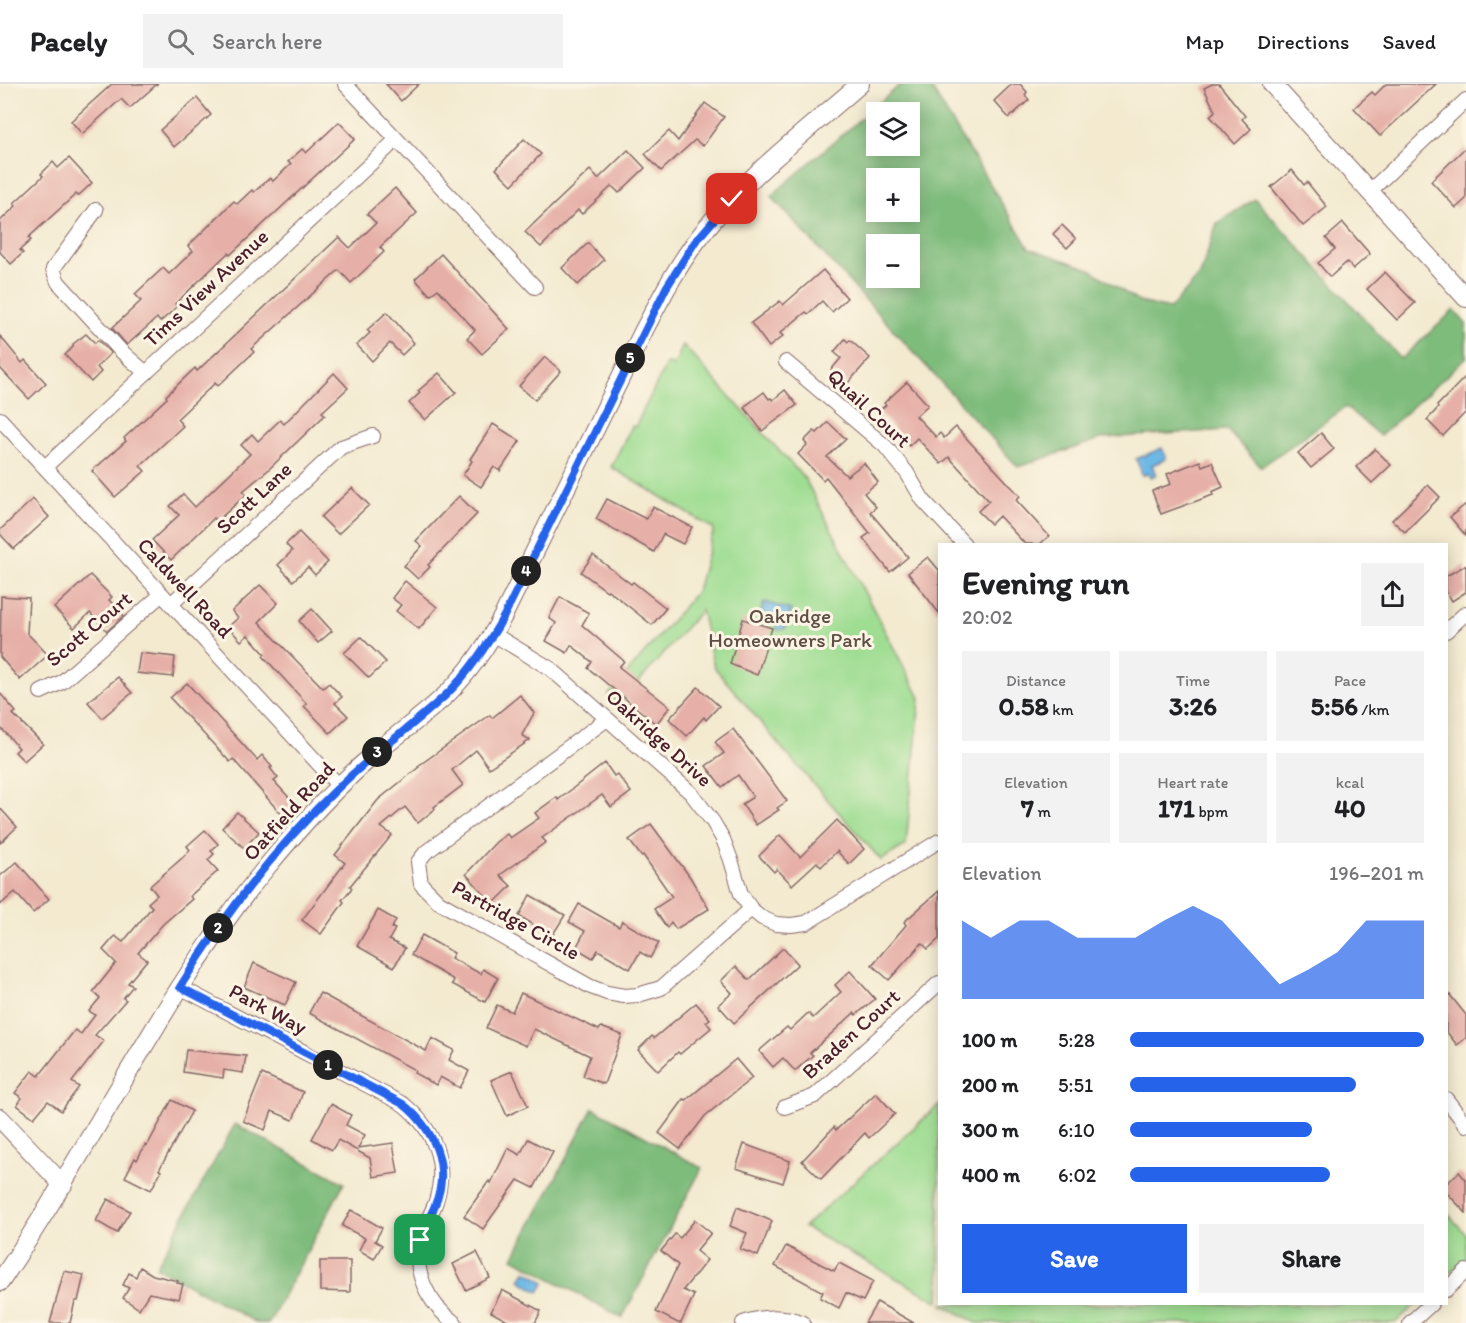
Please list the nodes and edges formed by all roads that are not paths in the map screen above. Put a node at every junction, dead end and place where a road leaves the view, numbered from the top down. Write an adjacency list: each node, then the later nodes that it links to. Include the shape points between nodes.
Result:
1 (345, 84): 5 (street)
2 (860, 84): 19 (main road, Oatfield Road, via 724,207 685,257)
3 (1272, 84): 6 (main road)
4 (1466, 100): 6 (street)
5 (396, 140): 8 (street); 11 (street, Tims View Avenue)
6 (1370, 191): 9 (main road)
7 (96, 210): 11 (street, via 53,269 58,282)
8 (534, 287)
9 (1466, 298)
10 (786, 362): 15 (street, Quail Court, via 885,446 923,500)
11 (146, 373): 14 (street, Tims View Avenue)
12 (0, 419): 14 (street, Caldwell Road)
13 (374, 436): 16 (street, Scott Lane, via 341,447)
14 (45, 467): 16 (street, Caldwell Road)
15 (963, 543)
16 (166, 599): 20 (street, Scott Court, via 62,682); 22 (street, Caldwell Road)
17 (1466, 613): 18 (street)
18 (1448, 629)
19 (493, 634): 21 (street, Oakridge Drive, via 551,669); 22 (main road, Oatfield Road, via 449,691)
20 (41, 692)
21 (607, 719): 24 (street, Oakridge Drive, via 704,808 723,839 741,894); 24 (street, Partridge Circle, via 426,852 418,862 421,884 439,902 591,987 624,996 661,988)
22 (339, 786): 26 (main road, Oatfield Road, via 227,916)
23 (938, 842): 24 (street, via 806,923 776,924)
24 (751, 909)
25 (938, 984): 28 (street, Braden Court, via 815,1096)
26 (180, 987): 31 (main road, Oatfield Road); 36 (street, Park Way, via 403,1104 425,1125 441,1170 435,1204 420,1240 420,1276 435,1305)
27 (1448, 1102): 30 (street)
28 (785, 1107)
29 (0, 1118): 31 (main road)
30 (1466, 1125)
31 (63, 1185): 33 (main road, Oatfield Road)
32 (1466, 1271): 34 (street)
33 (0, 1282)
34 (1448, 1288)
35 (1430, 1305): 39 (street)
36 (455, 1323)
37 (743, 1323): 38 (street, via 779,1317)
38 (803, 1323)
39 (1410, 1323)

